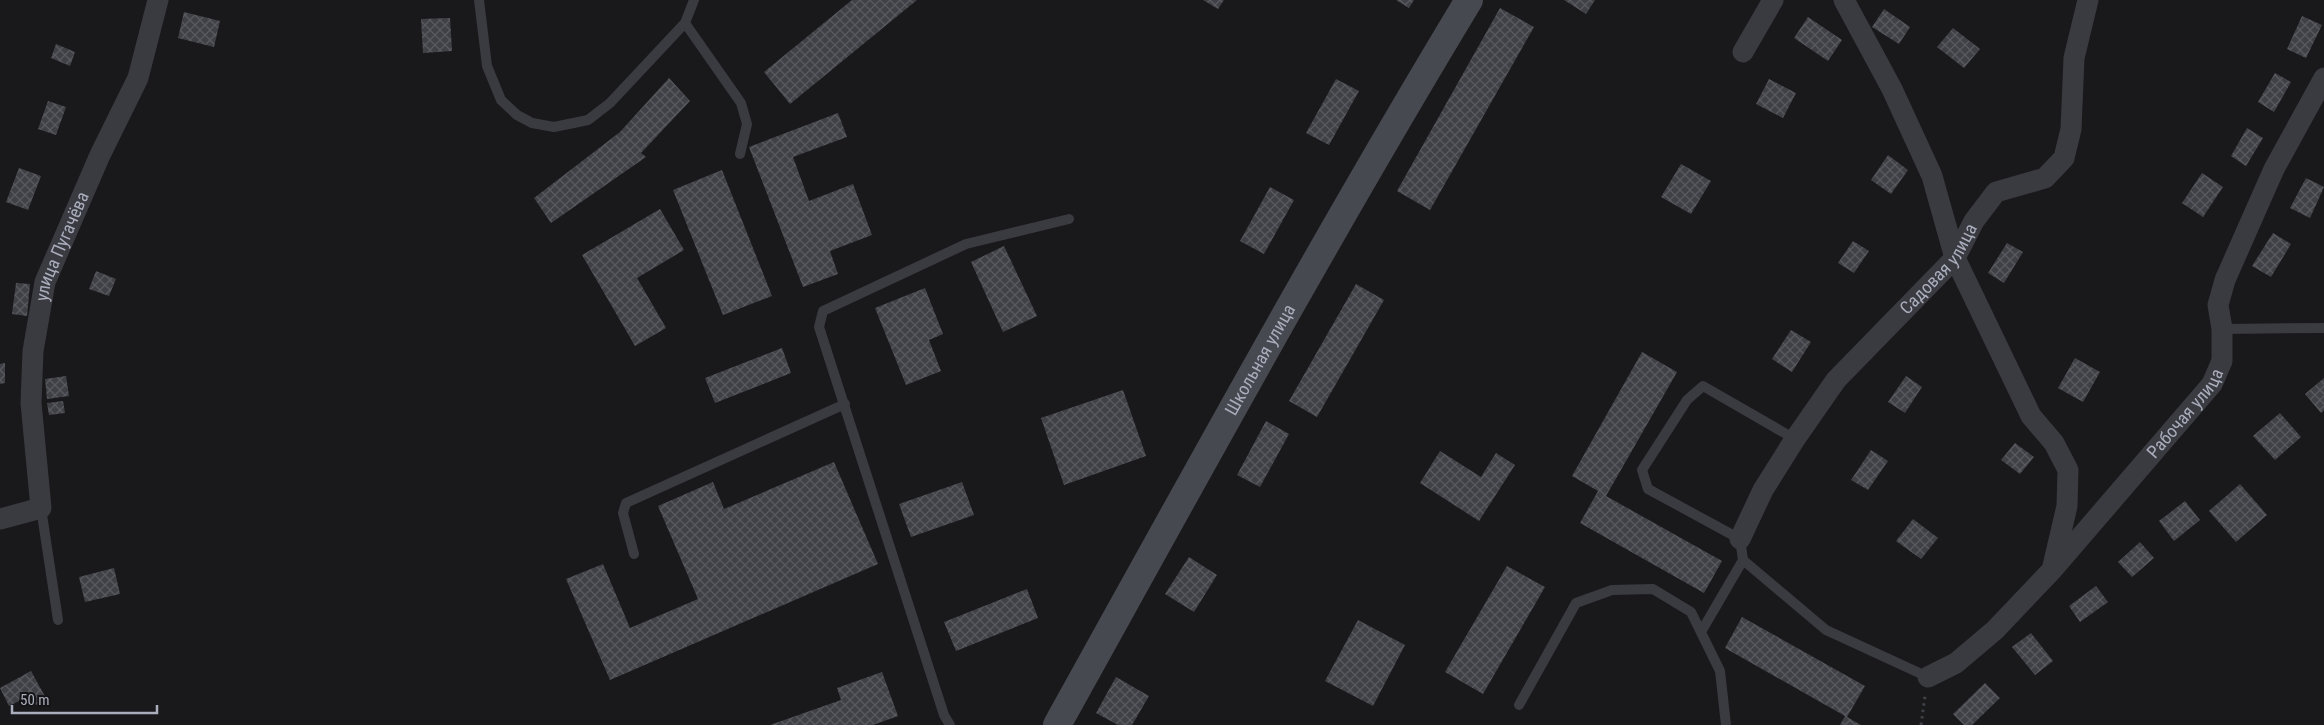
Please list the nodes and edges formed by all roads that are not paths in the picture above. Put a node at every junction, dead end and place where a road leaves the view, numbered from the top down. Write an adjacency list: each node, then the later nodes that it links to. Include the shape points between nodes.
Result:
1 (158, 0): 18 (street, улица Пугачёва, via 138,78 100,155 45,282 33,351 31,403)
2 (479, 0): 8 (lane, via 487,66 501,100 517,115 532,123 554,127 588,120 610,103)
3 (694, 0): 8 (lane)
4 (1469, 0): 29 (main road, Школьная улица, via 1249,379)
5 (1773, 0): 9 (street)
6 (1844, 0): 13 (street, via 1892,89 1932,176)
7 (2088, 0): 13 (street, Садовая улица, via 2074,58 2071,129 2064,158 2045,178 1996,192 1974,221)
8 (685, 23): 11 (lane, via 741,103 747,124)
9 (1743, 52)
10 (2324, 78): 15 (street, Рабочая улица, via 2274,169 2226,280 2218,305)
11 (740, 154)
12 (1069, 219): 16 (lane, via 966,244 823,311 819,327)
13 (1955, 258): 17 (street, Садовая улица, via 1836,380); 23 (street, via 2031,416 2054,443 2068,470 2067,506)
14 (2324, 328): 15 (lane)
15 (2222, 329): 23 (street, Рабочая улица, via 2222,361 2212,384)
16 (845, 404): 21 (lane, via 626,503 623,513); 28 (lane, via 944,715)
17 (1795, 439): 20 (street, Садовая улица, via 1763,490); 20 (lane, via 1703,386 1687,400 1642,470 1648,489)
18 (41, 508): 19 (street); 24 (lane, улица Пугачёва)
19 (0, 519)
20 (1740, 539): 22 (lane)
21 (634, 554)
22 (1743, 560): 25 (lane); 26 (lane, via 1826,630)
23 (2053, 569): 26 (street, Рабочая улица, via 1995,630 1956,663)
24 (58, 620)
25 (1701, 632): 27 (lane, via 1691,612 1653,589 1612,590 1576,603); 30 (lane, via 1720,671)
26 (1928, 677)
27 (1519, 705)
28 (950, 725)
29 (1057, 725)
30 (1726, 725)

